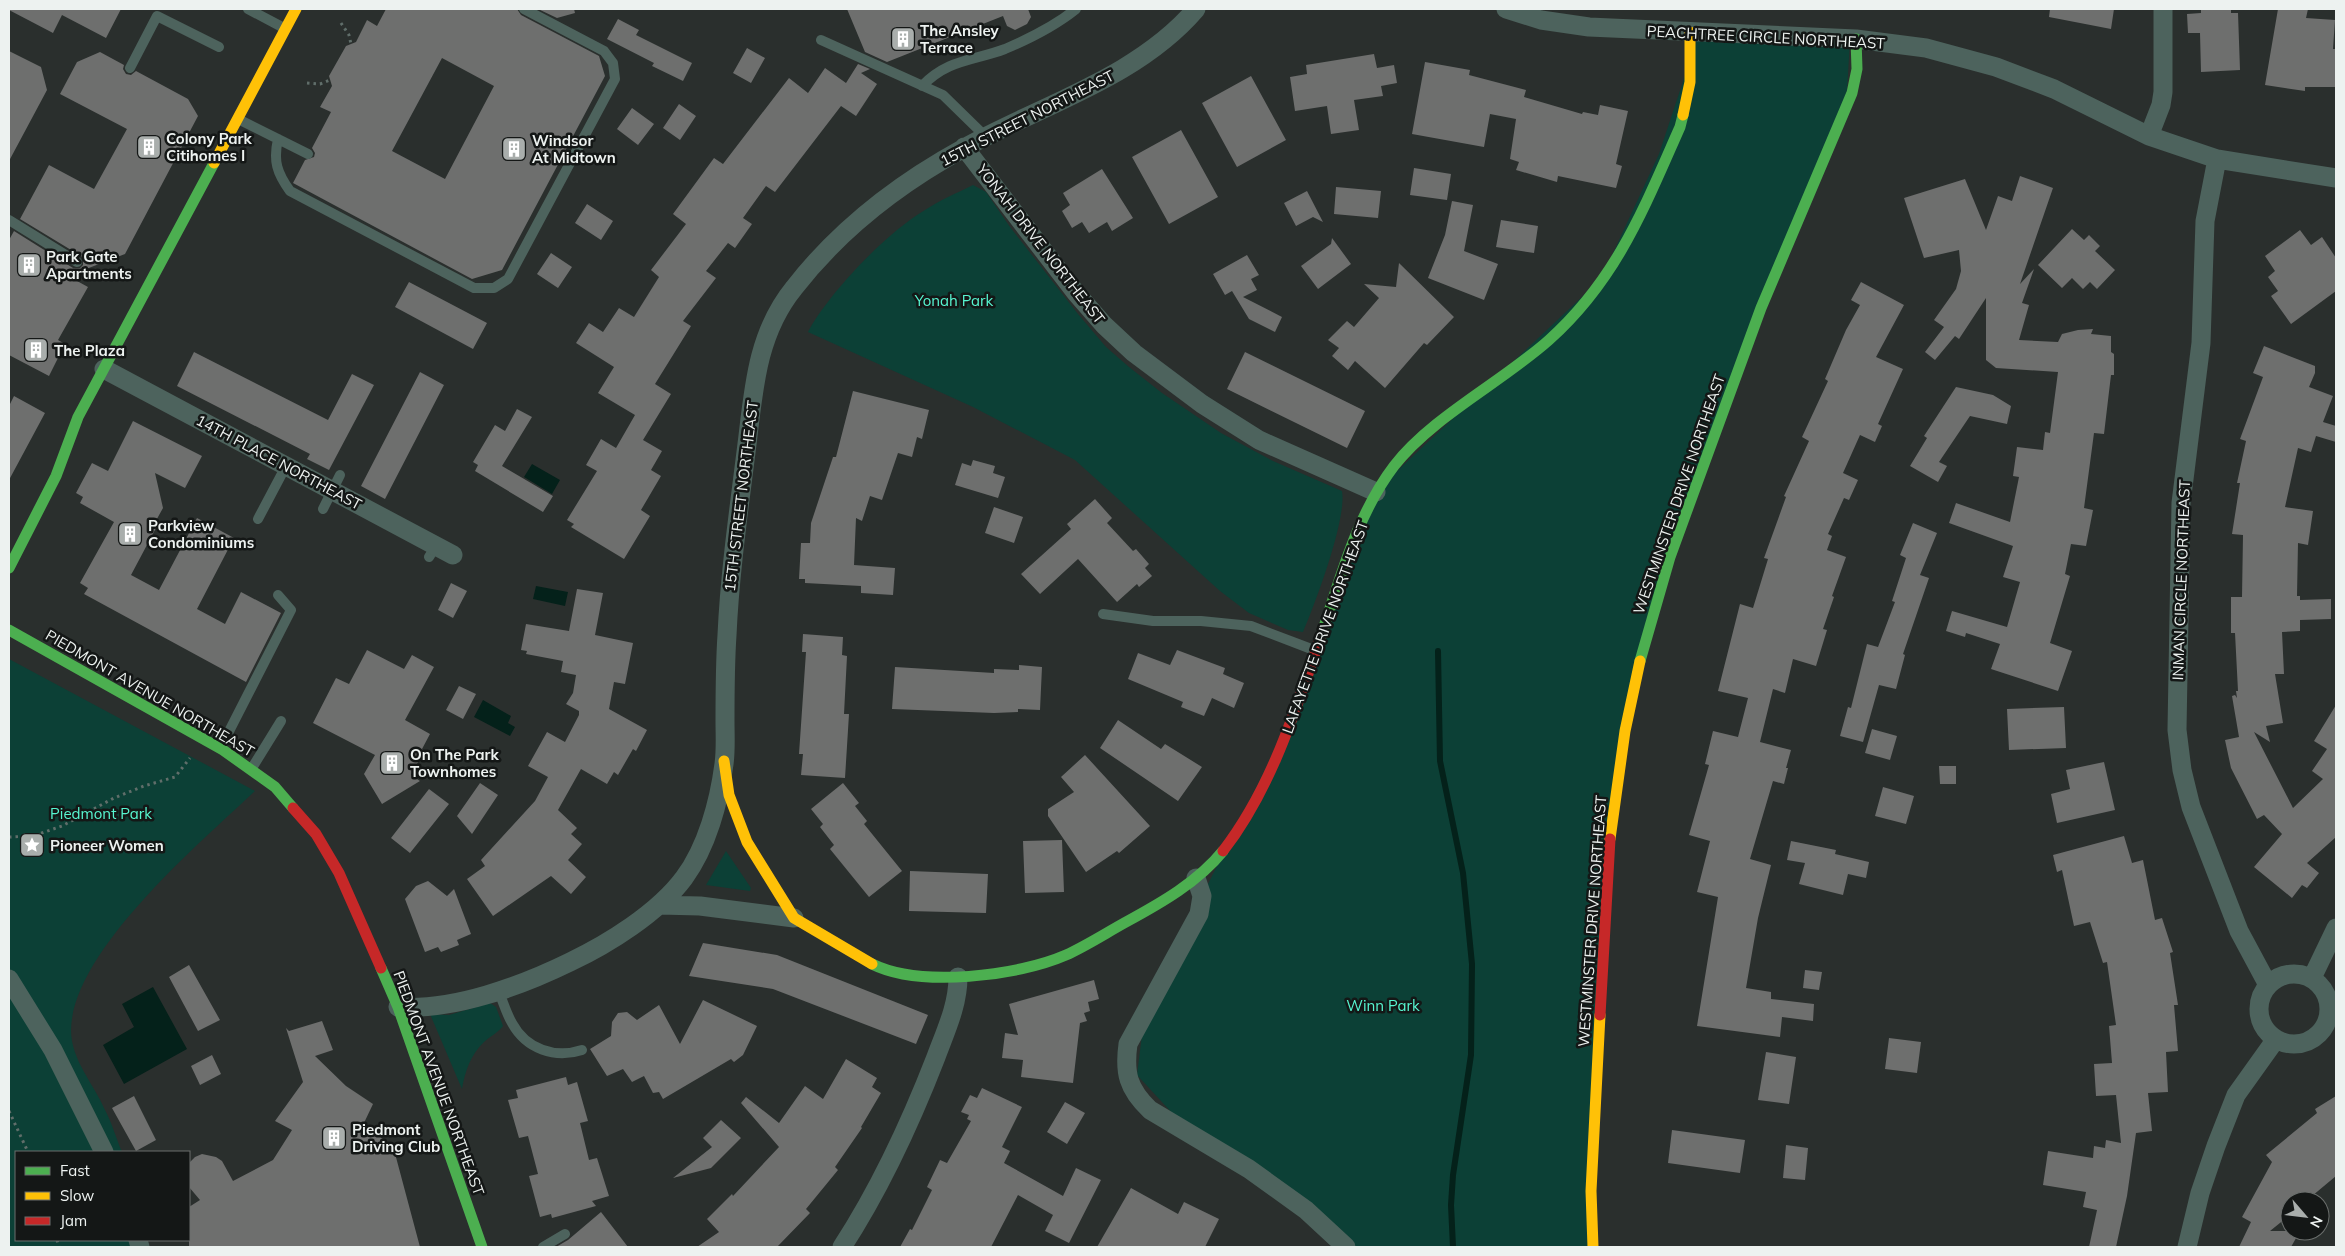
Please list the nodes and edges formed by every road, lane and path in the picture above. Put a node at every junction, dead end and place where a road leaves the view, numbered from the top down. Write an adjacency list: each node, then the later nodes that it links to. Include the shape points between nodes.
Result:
1 (248, 9): 9 (lane)
2 (296, 9): 9 (street)
3 (524, 9): 22 (lane, via 604,51 613,63 615,80 508,279 494,288 474,288 290,191 277,171 275,150)
4 (1076, 9): 18 (lane, via 1056,25 1004,49 964,60 933,74)
5 (1506, 9): 10 (street, PEACHTREE CIRCLE NORTHEAST, via 1541,20 1589,27)
6 (2163, 9): 20 (street, via 2162,105)
7 (1194, 12): 21 (street, 15TH STREET NORTHEAST, via 1146,53 1110,76)
8 (341, 23): 13 (path)
9 (285, 28): 19 (street)
10 (1690, 32): 11 (street, PEACHTREE CIRCLE NORTHEAST); 34 (street, LAFAYETTE DRIVE NORTHEAST, via 1690,82 1680,126 1637,225 1609,273 1579,312 1548,341 1418,440)
11 (1856, 39): 20 (street, PEACHTREE CIRCLE NORTHEAST, via 1926,48 1996,67 2054,90); 70 (street, WESTMINSTER DRIVE NORTHEAST, via 1857,69 1852,93 1761,308 1670,557 1641,655 1624,740 1608,866 1591,1191)
12 (821, 40): 18 (lane)
13 (351, 44)
14 (219, 47): 15 (lane, via 158,16)
15 (130, 68)
16 (330, 80): 17 (path, via 320,84)
17 (307, 82)
18 (922, 86): 21 (lane, via 943,95)
19 (237, 119): 22 (lane); 29 (street)
20 (2149, 136): 25 (street, PEACHTREE CIRCLE NORTHEAST)
21 (986, 137): 23 (street, 15TH STREET NORTHEAST)
22 (278, 139): 24 (lane)
23 (964, 147): 34 (street, YONAH DRIVE NORTHEAST, via 1076,293 1134,353 1251,436); 46 (street, 15TH STREET NORTHEAST, via 910,181 842,235 792,290 765,337 755,378 728,610)
24 (308, 154)
25 (2217, 159): 26 (street, PEACHTREE CIRCLE NORTHEAST); 56 (street, INMAN CIRCLE NORTHEAST, via 2205,221 2201,343 2181,503 2177,730 2191,807 2239,931)
26 (2336, 178)
27 (9, 220): 28 (lane)
28 (77, 262)
29 (104, 370): 30 (street); 32 (street, 14TH PLACE NORTHEAST)
30 (78, 417): 31 (street); 38 (street, via 56,476)
31 (55, 446)
32 (286, 466): 33 (street, 14TH PLACE NORTHEAST); 36 (lane)
33 (336, 482): 35 (lane); 37 (street, 14TH PLACE NORTHEAST, via 433,551)
34 (1376, 492): 42 (street, LAFAYETTE DRIVE NORTHEAST, via 1356,533)
35 (322, 509)
36 (258, 518)
37 (453, 555)
38 (9, 566)
39 (278, 595): 45 (lane, via 291,610)
40 (1104, 614): 42 (lane, via 1153,621 1251,626)
41 (9, 630): 44 (street, PIEDMONT AVENUE NORTHEAST)
42 (1316, 651): 49 (street, LAFAYETTE DRIVE NORTHEAST, via 1273,766 1237,833)
43 (281, 721): 47 (lane)
44 (203, 739): 45 (street, PIEDMONT AVENUE NORTHEAST); 48 (path, via 176,777 114,798 62,826 33,836)
45 (220, 748): 47 (street, PIEDMONT AVENUE NORTHEAST)
46 (724, 761): 50 (street, 15TH STREET NORTHEAST, via 714,810 700,853 684,879); 51 (street, LAFAYETTE DRIVE NORTHEAST, via 729,795 747,842)
47 (252, 769): 58 (street, PIEDMONT AVENUE NORTHEAST, via 275,788 316,834 339,873)
48 (9, 837)
49 (1196, 878): 53 (street, LAFAYETTE DRIVE NORTHEAST, via 1160,904 1065,955 1012,971); 69 (street, via 1202,896 1199,914 1128,1044 1125,1065 1130,1086 1150,1110 1249,1169 1306,1210)
50 (659, 905): 51 (street, LAFAYETTE DRIVE NORTHEAST, via 708,907); 57 (street, 15TH STREET NORTHEAST, via 579,958)
51 (794, 918): 53 (street, LAFAYETTE DRIVE NORTHEAST, via 882,968 912,975)
52 (2336, 928): 54 (street)
53 (958, 977): 68 (street, via 955,1006 916,1106 868,1208)
54 (2312, 978): 56 (street, via 2294,973 2275,979); 59 (street, via 2326,992)
55 (9, 979): 64 (street, via 53,1050)
56 (2268, 985): 60 (street, via 2262,993 2259,1014 2268,1033)
57 (498, 990): 58 (street, 15TH STREET NORTHEAST, via 434,1008); 61 (lane, via 511,1022 530,1042 562,1055)
58 (398, 1007): 66 (street, PIEDMONT AVENUE NORTHEAST)
59 (2333, 1012): 60 (street, via 2324,1029 2307,1042 2297,1044)
60 (2276, 1039): 71 (street, via 2236,1095 2200,1193)
61 (582, 1050)
62 (9, 1111): 63 (path)
63 (28, 1151)
64 (104, 1151)
65 (565, 1234): 67 (lane)
66 (482, 1247)
67 (543, 1247)
68 (842, 1247)
69 (1346, 1247)
70 (1593, 1247)
71 (2188, 1247)

